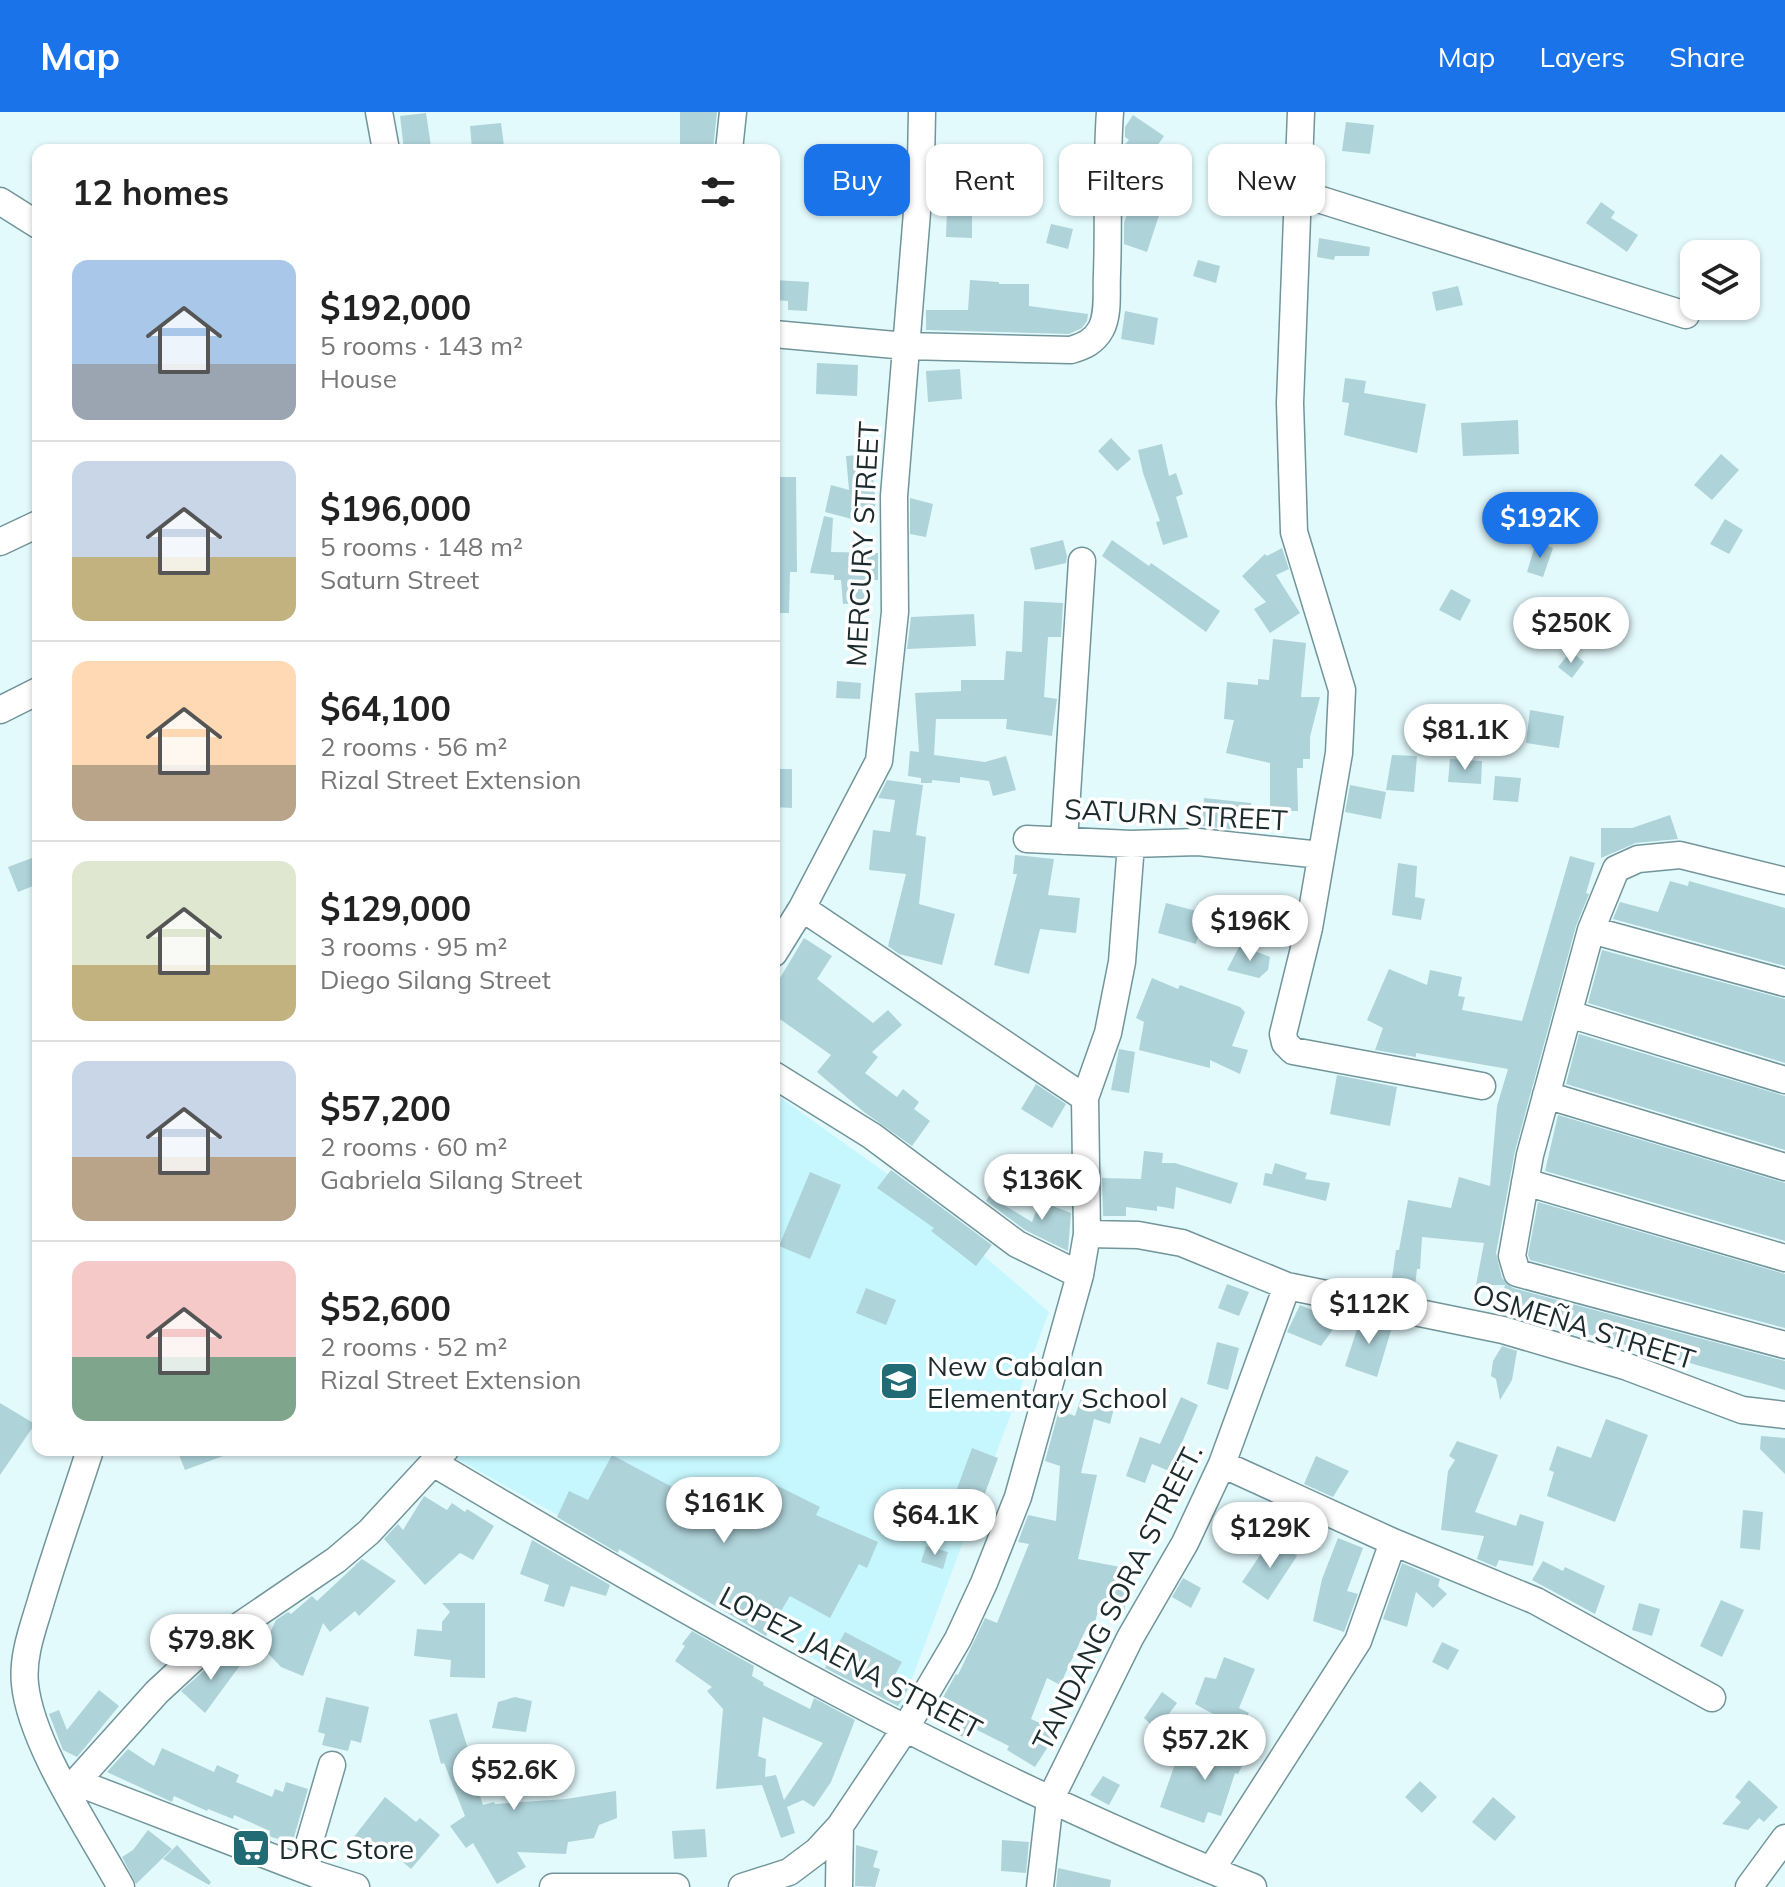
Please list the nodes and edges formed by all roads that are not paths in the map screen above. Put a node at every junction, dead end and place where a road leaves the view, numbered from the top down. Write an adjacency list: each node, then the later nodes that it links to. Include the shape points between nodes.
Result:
1 (379, 112): 6 (street)
2 (733, 112): 7 (street)
3 (922, 112): 15 (street, MERCURY STREET)
4 (1110, 112): 15 (street, via 1106,307 1101,329 1088,345 1071,350)
5 (1301, 112): 8 (street)
6 (385, 144)
7 (730, 144)
8 (1299, 144)
9 (0, 201): 12 (street)
10 (1325, 201): 13 (street)
11 (1295, 216): 24 (street, via 1290,403 1294,532 1342,690 1339,753)
12 (32, 221)
13 (1680, 313)
14 (780, 335): 15 (street)
15 (906, 346): 26 (street, MERCURY STREET, via 894,496 895,612 879,761)
16 (32, 527): 17 (street)
17 (0, 542)
18 (1082, 561): 22 (street)
19 (32, 694): 20 (street)
20 (0, 710)
21 (1027, 839): 22 (street, SATURN STREET)
22 (1064, 841): 23 (street, SATURN STREET)
23 (1131, 844): 24 (street, SATURN STREET, via 1198,842); 35 (street, via 1122,962 1108,1033)
24 (1321, 855): 33 (street, via 1285,1043 1293,1051)
25 (1785, 881): 27 (street, via 1680,855 1638,859 1616,869)
26 (802, 908): 28 (street, MERCURY STREET); 35 (street)
27 (1591, 930): 29 (street); 30 (street)
28 (780, 943)
29 (1785, 983)
30 (1569, 1014): 32 (street); 34 (street)
31 (780, 1079): 40 (street, via 872,1136 1017,1244)
32 (1785, 1080)
33 (1482, 1086)
34 (1546, 1095): 36 (street); 37 (street)
35 (1085, 1098): 38 (street)
36 (1785, 1167)
37 (1525, 1182): 39 (street); 42 (street, via 1512,1256 1517,1273)
38 (1087, 1234): 40 (street); 41 (street, OSMEÑA STREET, via 1182,1243)
39 (1785, 1258)
40 (1080, 1275): 49 (street, via 1018,1497 958,1639)
41 (1287, 1286): 43 (street, OSMEÑA STREET, via 1503,1330 1625,1366 1742,1410); 46 (street, TANDANG SORA STREET.)
42 (1785, 1345)
43 (1785, 1415)
44 (88, 1456): 51 (street, via 26,1659 30,1709)
45 (440, 1457): 49 (street, LOPEZ JAENA STREET, via 621,1575); 51 (street, via 336,1560 198,1654)
46 (1222, 1464): 47 (street); 52 (street, TANDANG SORA STREET.)
47 (1393, 1542): 48 (street, via 1536,1601); 55 (street, via 1358,1641)
48 (1712, 1698)
49 (905, 1729): 52 (street, LOPEZ JAENA STREET); 53 (street)
50 (332, 1765): 56 (street)
51 (71, 1787): 56 (street); 57 (street)
52 (1050, 1800): 55 (street, LOPEZ JAENA STREET); 63 (street, TANDANG SORA STREET.)
53 (840, 1826): 61 (street, via 789,1872); 62 (street)
54 (1785, 1838): 65 (street)
55 (1211, 1870): 64 (street, LOPEZ JAENA STREET)
56 (312, 1877): 58 (street)
57 (121, 1887)
58 (356, 1887)
59 (553, 1887): 60 (street)
60 (676, 1887)
61 (742, 1887)
62 (839, 1887)
63 (1040, 1887)
64 (1253, 1887)
65 (1749, 1887)

